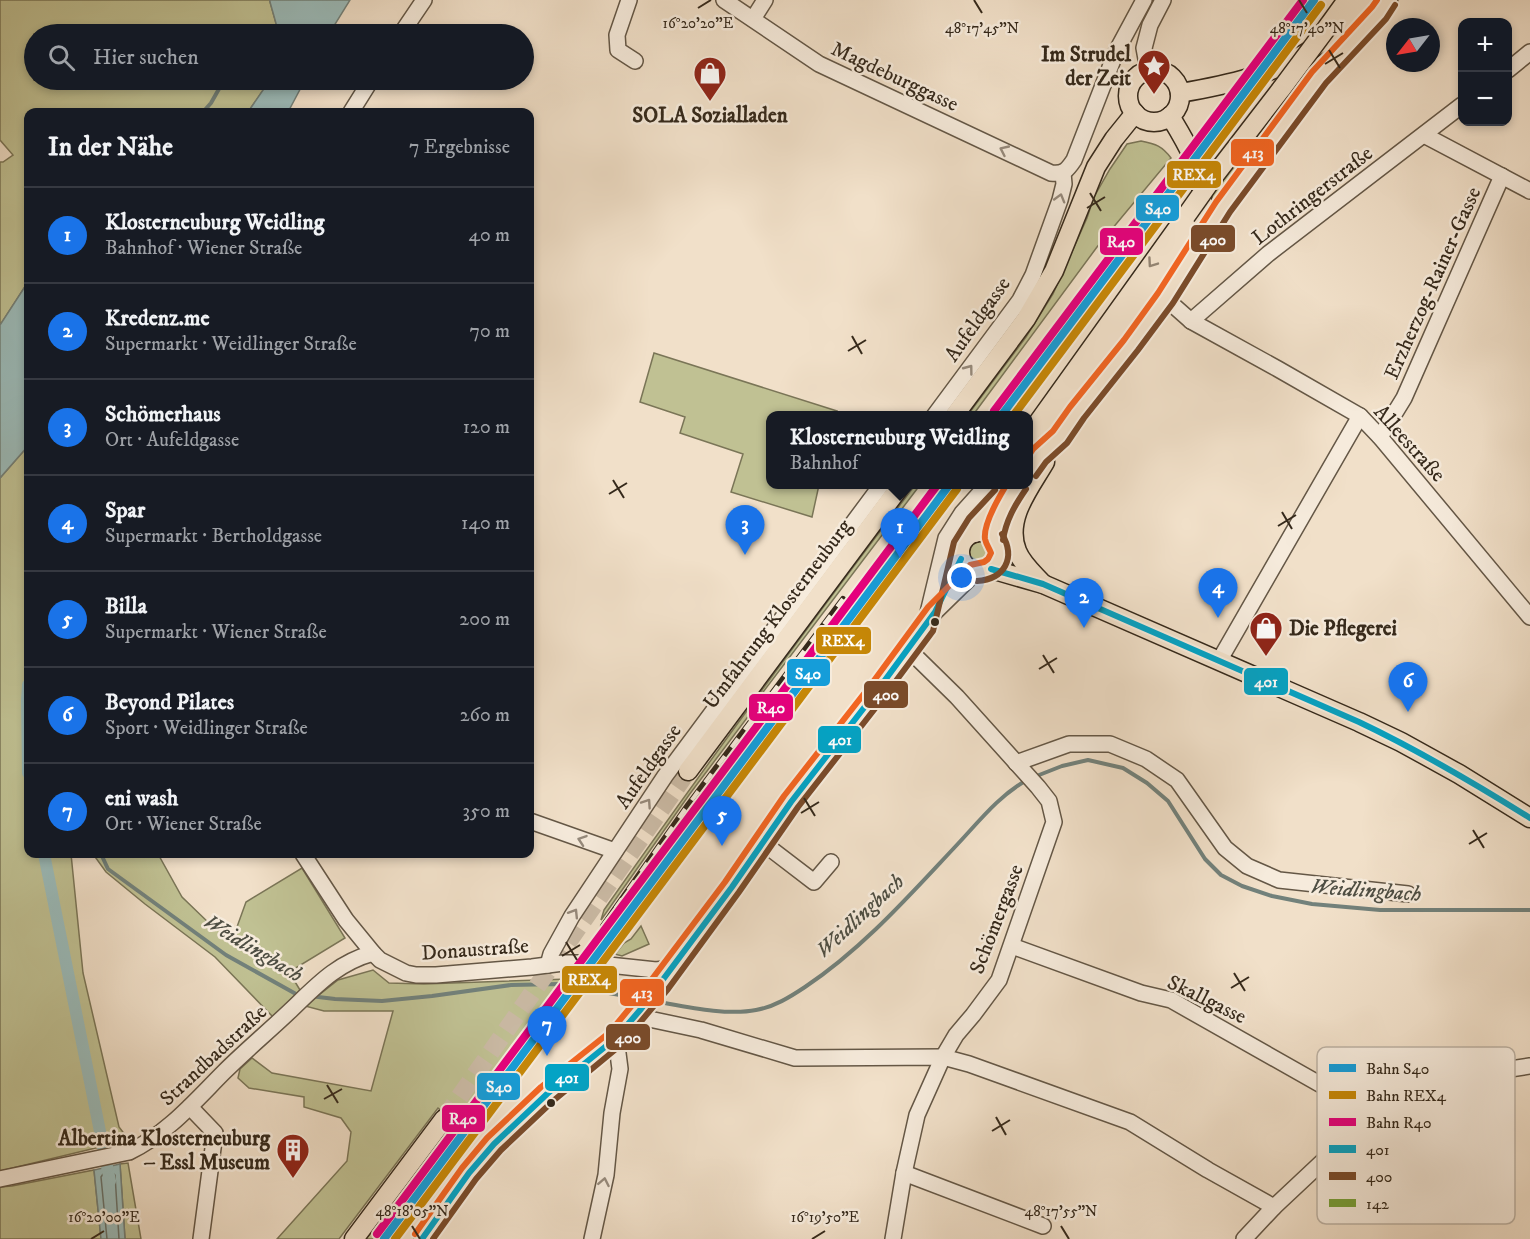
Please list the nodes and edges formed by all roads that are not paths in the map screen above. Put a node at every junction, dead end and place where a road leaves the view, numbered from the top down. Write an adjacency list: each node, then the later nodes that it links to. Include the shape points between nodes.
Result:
1 (424, 0): 11 (street)
2 (629, 0): 13 (street, via 617,35 618,50)
3 (724, 0): 10 (street, Magdeburggasse)
4 (765, 0): 10 (street)
5 (1144, 0): 23 (street, Aufeldgasse, via 1116,52 1074,160 1069,169)
6 (1163, 0): 15 (street, via 1144,48)
7 (1347, 0): 31 (main road, one-way to 31, bridge, via 1215,175)
8 (1367, 0): 17 (main road, via 1316,47 1286,64 1251,78)
9 (1388, 0): 26 (main road, via 1319,77 1223,207)
10 (753, 19): 23 (street, Magdeburggasse, one-way to 10, via 1051,173 819,64)
11 (408, 24)
12 (1530, 52): 14 (street)
13 (635, 61)
14 (1512, 67)
15 (1148, 70): 17 (main road, via 1156,69 1173,77); 20 (main road, via 1139,74 1129,88)
16 (365, 90): 18 (street)
17 (1180, 93): 21 (main road, via 1176,110)
18 (354, 108)
19 (1458, 108): 22 (street, Lothringerstraße)
20 (1134, 113): 21 (main road, via 1152,122); 29 (main road, via 1095,167 1054,271 1026,320)
21 (1170, 116): 34 (main road, via 1192,155 1202,197 1200,215 1177,257 1114,344 1086,375)
22 (1424, 135): 24 (street); 27 (street, Lothringerstraße, via 1268,254)
23 (1060, 173): 28 (street, Aufeldgasse, one-way to 23, via 1020,300 1033,275 1060,200 1064,184)
24 (1502, 176): 25 (street); 33 (street, Erzherzog-Rainer-Gasse, via 1404,398)
25 (1530, 191)
26 (1165, 298): 27 (street, Alleestraße); 32 (main road)
27 (1191, 321): 30 (street, Alleestraße)
28 (938, 411)
29 (958, 411)
30 (1360, 416): 33 (street, Alleestraße); 51 (street)
31 (1033, 429)
32 (1060, 437): 35 (main road); 36 (main road)
33 (1380, 437): 48 (street, Alleestraße)
34 (1033, 455)
35 (1033, 456)
36 (1033, 482)
37 (878, 489): 57 (street, Aufeldgasse, one-way to 37, via 665,776)
38 (898, 489): 53 (main road, Umfahrung Klosterneuburg)
39 (984, 489): 49 (street, via 946,538)
40 (998, 489): 43 (main road)
41 (1015, 489): 44 (main road, via 1000,513)
42 (1029, 489): 46 (main road, via 1014,522 1015,543 1023,561)
43 (975, 533): 44 (main road, via 988,534); 45 (main road, via 964,540)
44 (990, 558): 45 (main road, via 970,570); 46 (main road); 47 (street)
45 (961, 559): 47 (street)
46 (1043, 584): 51 (main road)
47 (934, 612): 49 (street)
48 (1530, 617)
49 (925, 626): 50 (street)
50 (908, 649): 52 (street, Schömergasse); 56 (street)
51 (1219, 661): 54 (main road, via 1401,742)
52 (1017, 764): 60 (street, via 1069,744 1110,744 1146,759 1177,780 1225,848 1247,866 1279,880); 61 (street, Schömergasse, via 1049,801 1054,822)
53 (688, 771)
54 (1530, 818)
55 (534, 822): 57 (street, one-way to 55)
56 (763, 843): 59 (street, via 814,882); 64 (street)
57 (615, 851): 63 (street, Aufeldgasse, one-way to 57, via 572,916)
58 (306, 858): 62 (street, Donaustraße)
59 (831, 862)
60 (1408, 894)
61 (1012, 946): 67 (street, Schömergasse, via 999,980); 70 (street, Skallgasse, via 1141,993 1171,1000)
62 (373, 953): 63 (street, Donaustraße, via 399,970 416,975); 71 (street, Strandbadstraße, via 355,958 323,979)
63 (548, 965): 64 (street, Donaustraße)
64 (672, 968): 65 (street)
65 (638, 1013): 66 (street); 67 (street, via 795,1058)
66 (616, 1038): 80 (street, via 494,1144); 81 (street, one-way to 66, via 606,1175 620,1069)
67 (943, 1057): 74 (street, Schömergasse, via 917,1115); 76 (street, via 1130,1122)
68 (1530, 1066): 69 (street)
69 (1515, 1068)
70 (1317, 1083)
71 (190, 1107): 75 (street, Strandbadstraße, via 151,1140 129,1152); 78 (street, via 215,1133)
72 (444, 1119): 79 (main road)
73 (1317, 1167): 76 (street)
74 (904, 1173): 77 (street); 82 (street, Schömergasse)
75 (0, 1179)
76 (1274, 1207): 83 (street)
77 (1043, 1226)
78 (201, 1239)
79 (354, 1239)
80 (422, 1239)
81 (592, 1239)
82 (893, 1239)
83 (1244, 1239)

